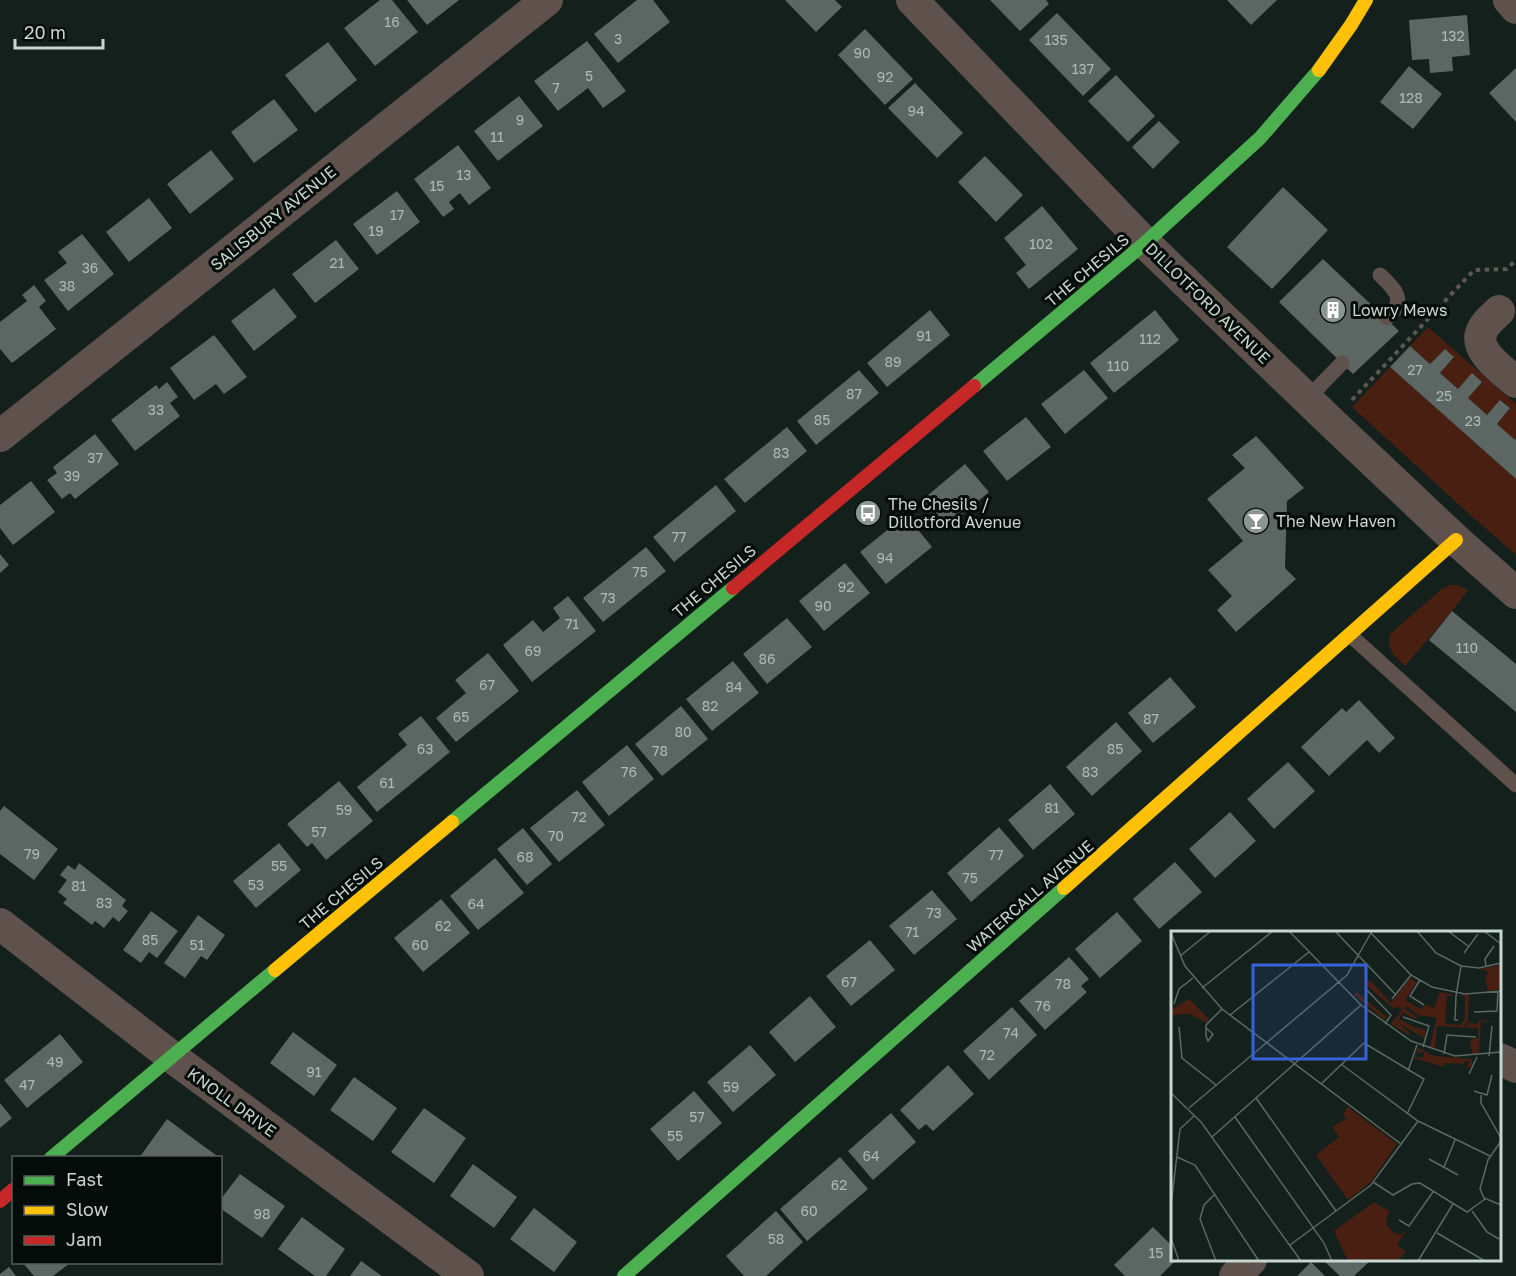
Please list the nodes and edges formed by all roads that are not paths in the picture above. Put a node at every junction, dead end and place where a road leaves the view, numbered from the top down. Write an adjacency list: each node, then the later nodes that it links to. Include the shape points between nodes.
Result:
1 (547, 0): 13 (street, SALISBURY AVENUE)
2 (912, 0): 6 (street, DILLOTFORD AVENUE)
3 (1366, 0): 6 (street, THE CHESILS, via 1316,75 1260,138)
4 (1509, 0): 5 (street)
5 (1516, 8)
6 (1144, 243): 12 (street, DILLOTFORD AVENUE); 19 (street, THE CHESILS)
7 (1380, 275): 9 (lane, via 1391,285 1398,303)
8 (1499, 311): 11 (street, via 1482,330 1481,343 1485,354)
9 (1387, 318)
10 (1342, 363): 12 (lane)
11 (1516, 382)
12 (1307, 399): 14 (street, DILLOTFORD AVENUE)
13 (0, 436)
14 (1456, 540): 15 (street, DILLOTFORD AVENUE); 16 (street, WATERCALL AVENUE)
15 (1516, 593)
16 (1350, 635): 17 (lane); 27 (street, WATERCALL AVENUE)
17 (1516, 785)
18 (0, 924): 19 (street, KNOLL DRIVE)
19 (171, 1057): 22 (street, THE CHESILS); 26 (street, KNOLL DRIVE)
20 (1501, 1060): 21 (street)
21 (1516, 1067)
22 (53, 1156)
23 (12, 1191): 24 (street)
24 (0, 1200)
25 (1250, 1261): 28 (street)
26 (468, 1276)
27 (624, 1276)
28 (1235, 1276)

